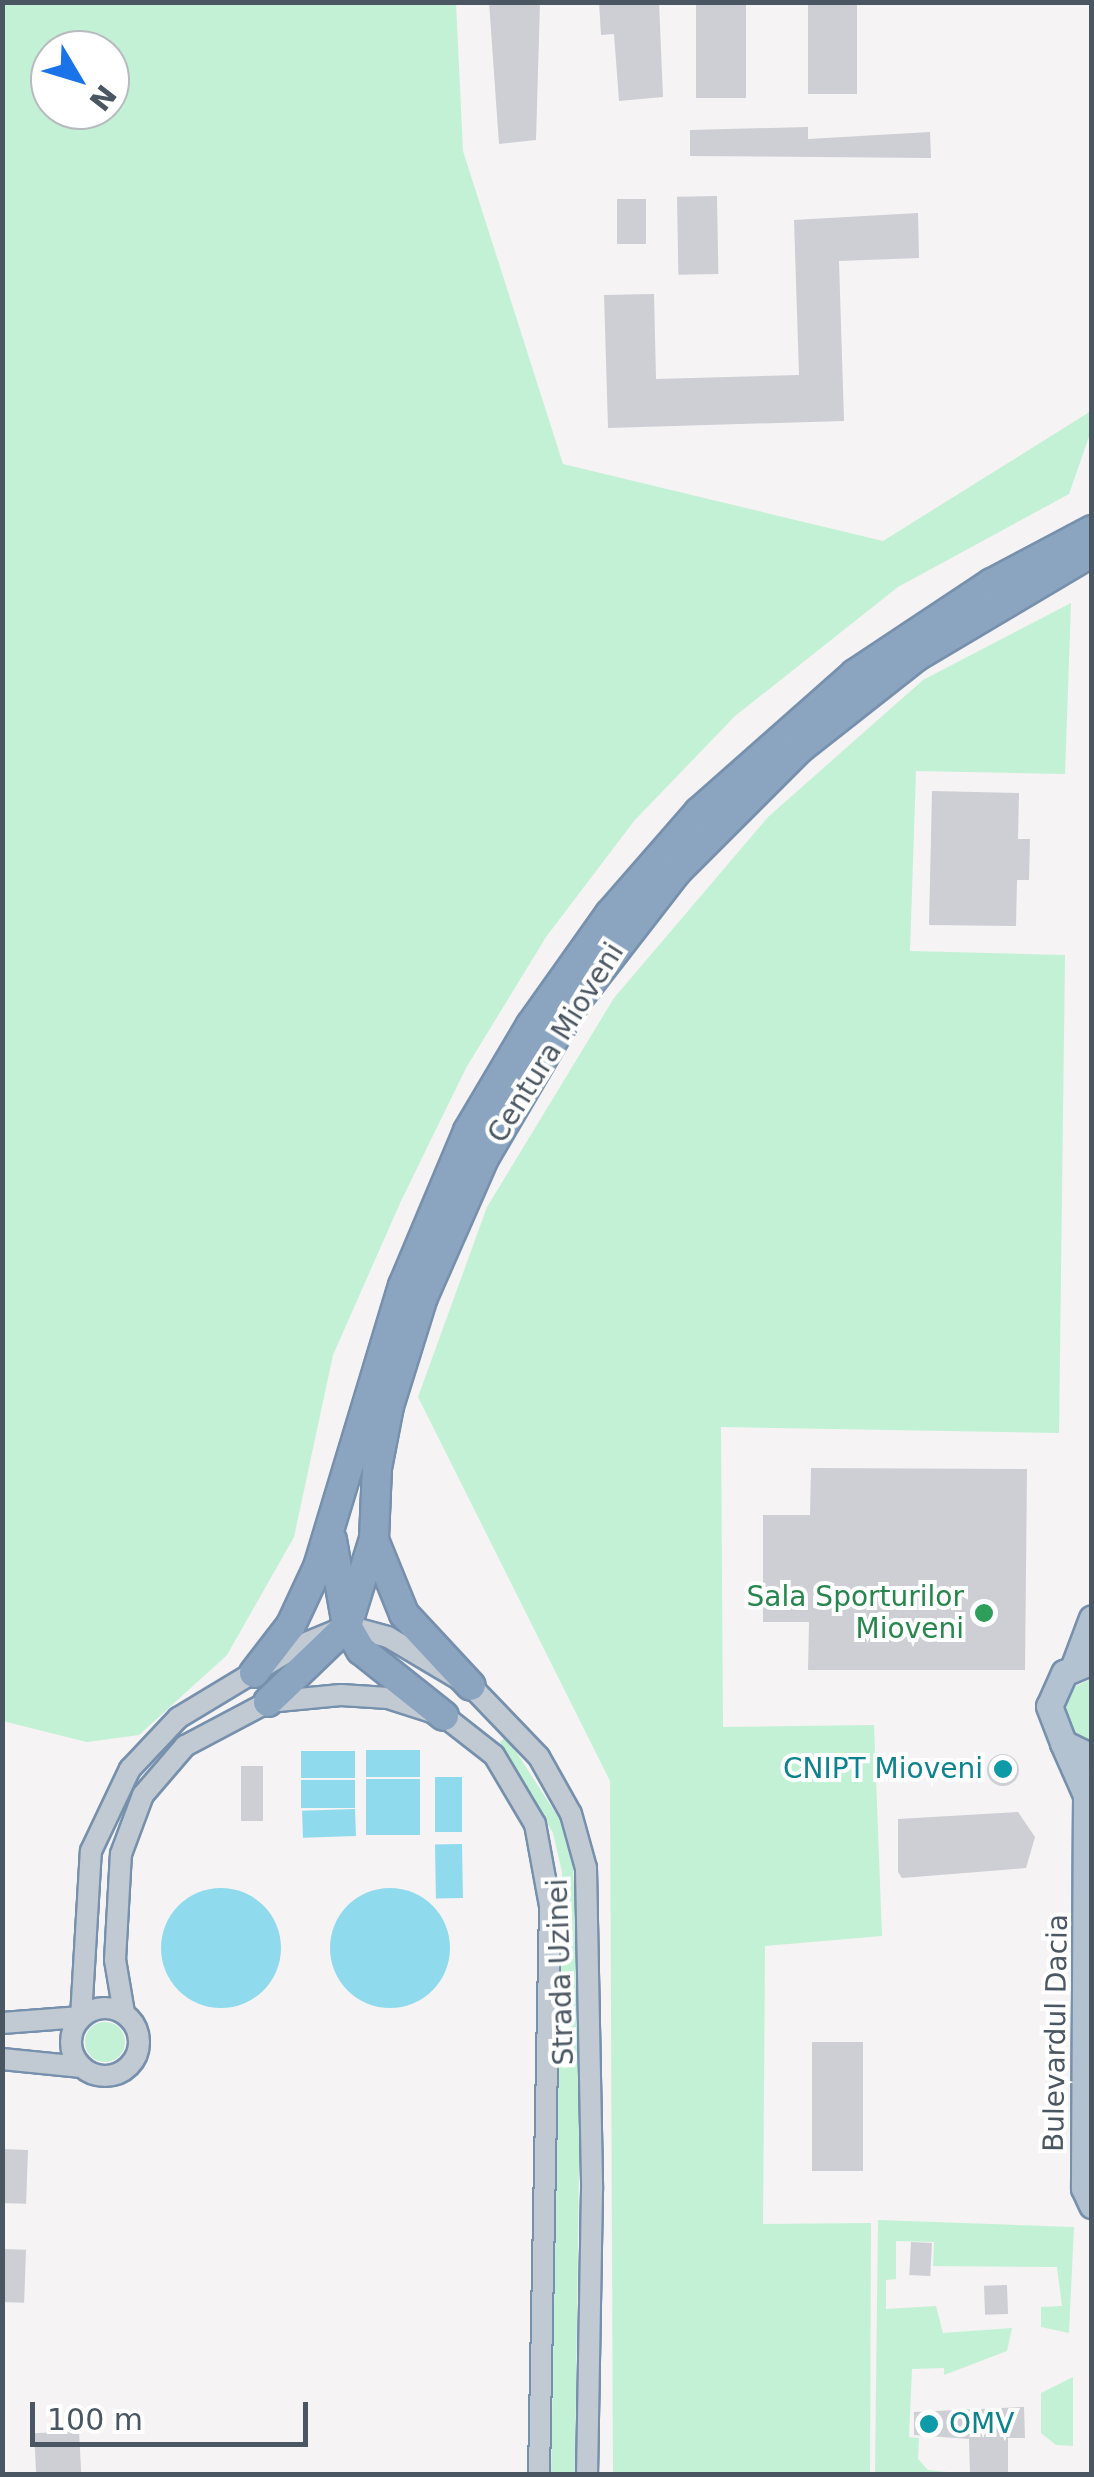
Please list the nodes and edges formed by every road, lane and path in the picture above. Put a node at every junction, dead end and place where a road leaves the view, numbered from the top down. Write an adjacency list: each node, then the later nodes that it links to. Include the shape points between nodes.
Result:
1 (1092, 530): 3 (highway, Centura Mioveni, via 992,582 855,674 747,766 653,862 532,1025 468,1132)
2 (1092, 552): 3 (highway, Centura Mioveni, via 977,616 860,698 677,871 576,1001 524,1084)
3 (399, 1332): 4 (highway, Centura Mioveni); 5 (highway, Centura Mioveni, via 376,1468)
4 (331, 1528): 7 (highway); 9 (highway, Centura Mioveni, via 298,1612)
5 (374, 1539): 7 (highway, Centura Mioveni); 10 (highway, via 404,1614)
6 (1092, 1618): 8 (main road)
7 (347, 1626): 9 (street); 10 (street, Strada Uzinei, via 388,1637); 11 (highway, Centura Mioveni); 12 (highway, via 390,1679)
8 (1083, 1664): 13 (main road, Bulevardul Dacia, via 1057,1683 1049,1706)
9 (254, 1672): 16 (street, via 178,1718 120,1786 86,1870)
10 (470, 1686): 22 (street, Strada Uzinei, via 540,1757 571,1814 586,1868 592,2190)
11 (268, 1702): 12 (street, Strada Uzinei, via 360,1696); 15 (street, Strada Uzinei, via 185,1746 157,1773 135,1812 116,1891)
12 (444, 1716): 21 (street, Strada Uzinei, via 510,1774 535,1824 548,1876)
13 (1063, 1742): 14 (main road); 20 (main road, Bulevardul Dacia, via 1086,1796 1084,2188)
14 (1092, 1757)
15 (124, 2013): 16 (street, via 102,2008); 19 (street, via 138,2032 132,2064 102,2076)
16 (81, 2017): 17 (street); 19 (street, via 71,2037)
17 (2, 2023)
18 (2, 2059): 19 (street)
19 (82, 2068)
20 (1092, 2205)
21 (538, 2474)
22 (587, 2474)

